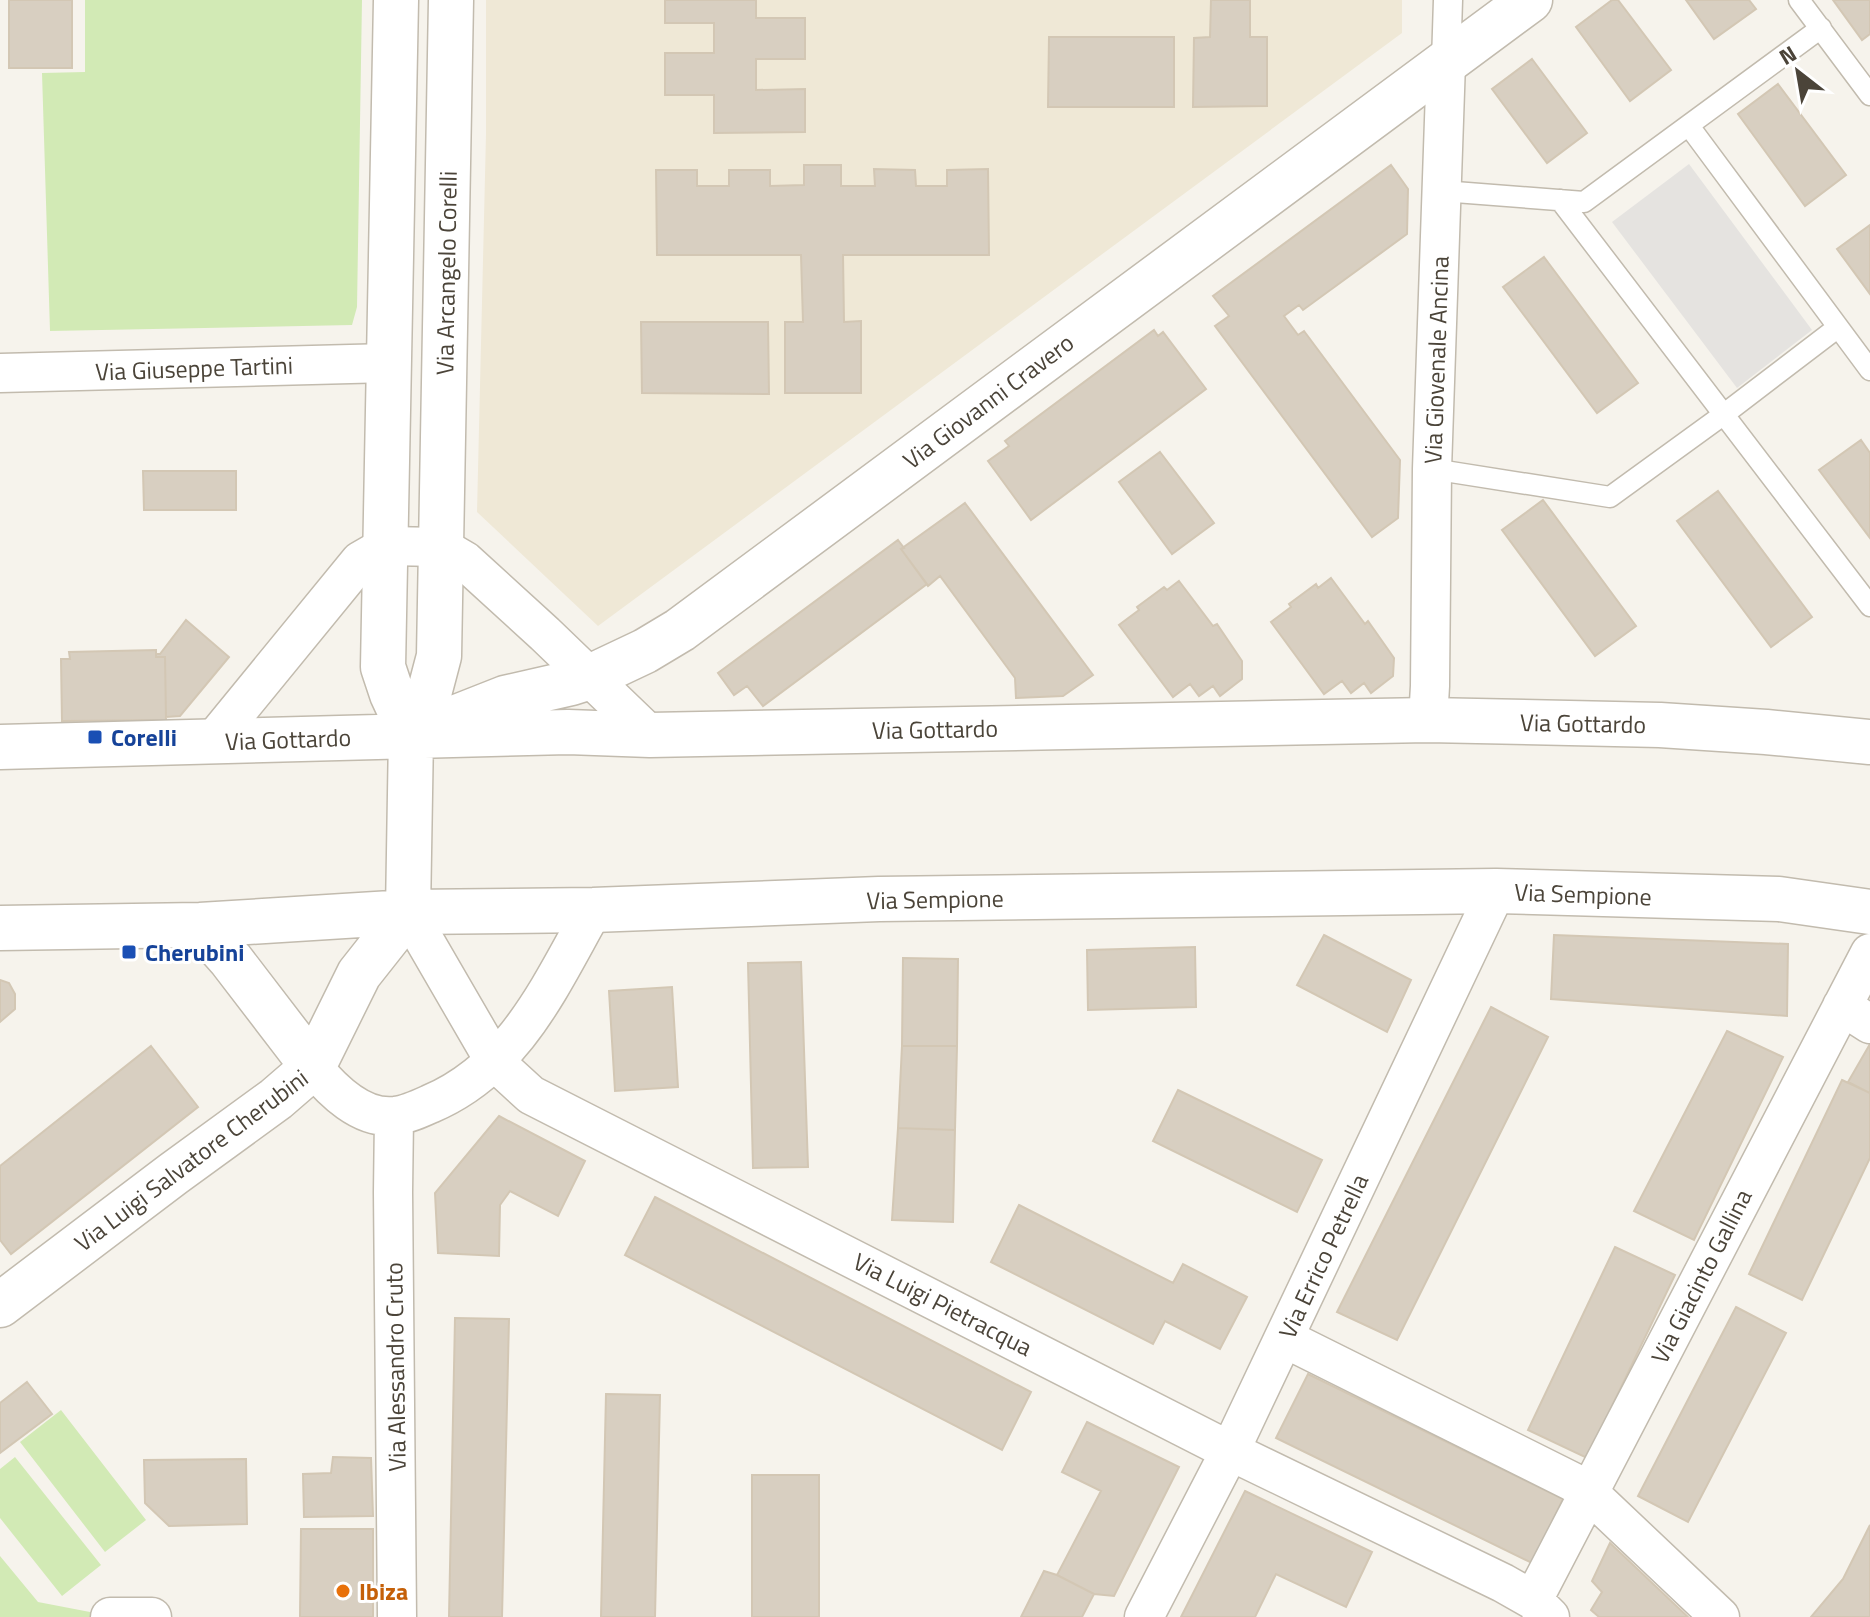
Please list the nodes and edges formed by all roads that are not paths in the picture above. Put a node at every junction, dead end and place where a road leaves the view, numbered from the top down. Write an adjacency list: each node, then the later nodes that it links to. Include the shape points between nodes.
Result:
1 (396, 0): 13 (street, Via Arcangelo Corelli)
2 (451, 0): 19 (street, Via Arcangelo Corelli)
3 (1448, 0): 7 (street, Via Giovenale Ancina)
4 (1530, 0): 7 (street, Via Giovanni Cravero)
5 (1799, 0): 6 (lane)
6 (1821, 28): 8 (lane); 9 (lane)
7 (1446, 62): 10 (street, Via Giovenale Ancina); 21 (street, Via Giovanni Cravero, via 695,619)
8 (1868, 88)
9 (1689, 126): 11 (lane, via 1584,202); 12 (lane)
10 (1442, 191): 11 (lane); 17 (street, Via Giovenale Ancina)
11 (1560, 200): 16 (lane)
12 (1837, 328): 14 (lane); 16 (lane)
13 (389, 363): 15 (street, Via Giuseppe Tartini); 18 (street, Via Arcangelo Corelli)
14 (1870, 370)
15 (0, 373)
16 (1723, 415): 17 (lane, via 1610,497); 20 (lane)
17 (1432, 469): 22 (street, Via Giovenale Ancina)
18 (386, 546): 19 (street); 24 (street, via 360,561); 27 (street, Via Arcangelo Corelli, via 383,667)
19 (441, 547): 21 (street, via 465,561); 27 (street, Via Arcangelo Corelli, via 439,656)
20 (1870, 606)
21 (590, 677): 23 (street); 27 (street, Via Giovanni Cravero, via 505,698)
22 (1428, 720): 23 (street, Via Gottardo); 25 (street, Via Gottardo, via 1660,725)
23 (650, 735): 27 (street, Via Gottardo, via 568,732)
24 (212, 742): 26 (street, Via Gottardo); 27 (street, Via Gottardo)
25 (1870, 742)
26 (0, 747)
27 (410, 750): 29 (street, Via Arcangelo Corelli)
28 (1496, 891): 30 (street, Via Sempione, via 879,899); 31 (street, Via Sempione, via 1779,899); 40 (street, Via Errico Petrella)
29 (408, 900): 30 (street, Via Sempione); 32 (street, Via Sempione); 36 (street, Via Luigi Pietracqua); 37 (street, Via Luigi Salvatore Cherubini, via 359,974)
30 (593, 910): 36 (street, via 530,1020)
31 (1870, 912)
32 (200, 925): 33 (street, Via Sempione); 37 (street)
33 (0, 928)
34 (1870, 953): 35 (street, Via Giacinto Gallina)
35 (1856, 1015): 42 (street, Via Giacinto Gallina)
36 (495, 1062): 38 (street, via 447,1096); 41 (street, Via Luigi Pietracqua, via 531,1095)
37 (313, 1067): 38 (street, via 354,1105); 39 (street, Via Luigi Salvatore Cherubini)
38 (394, 1117): 46 (street, Via Alessandro Cruto)
39 (0, 1305)
40 (1284, 1338): 41 (street, Via Errico Petrella); 42 (street)
41 (1230, 1451): 43 (street, Via Luigi Pietracqua, via 1503,1583); 47 (street, Via Errico Petrella)
42 (1589, 1493): 43 (street, Via Giacinto Gallina); 48 (street)
43 (1542, 1609)
44 (110, 1617): 45 (street)
45 (152, 1617)
46 (397, 1617)
47 (1144, 1617)
48 (1720, 1617)

